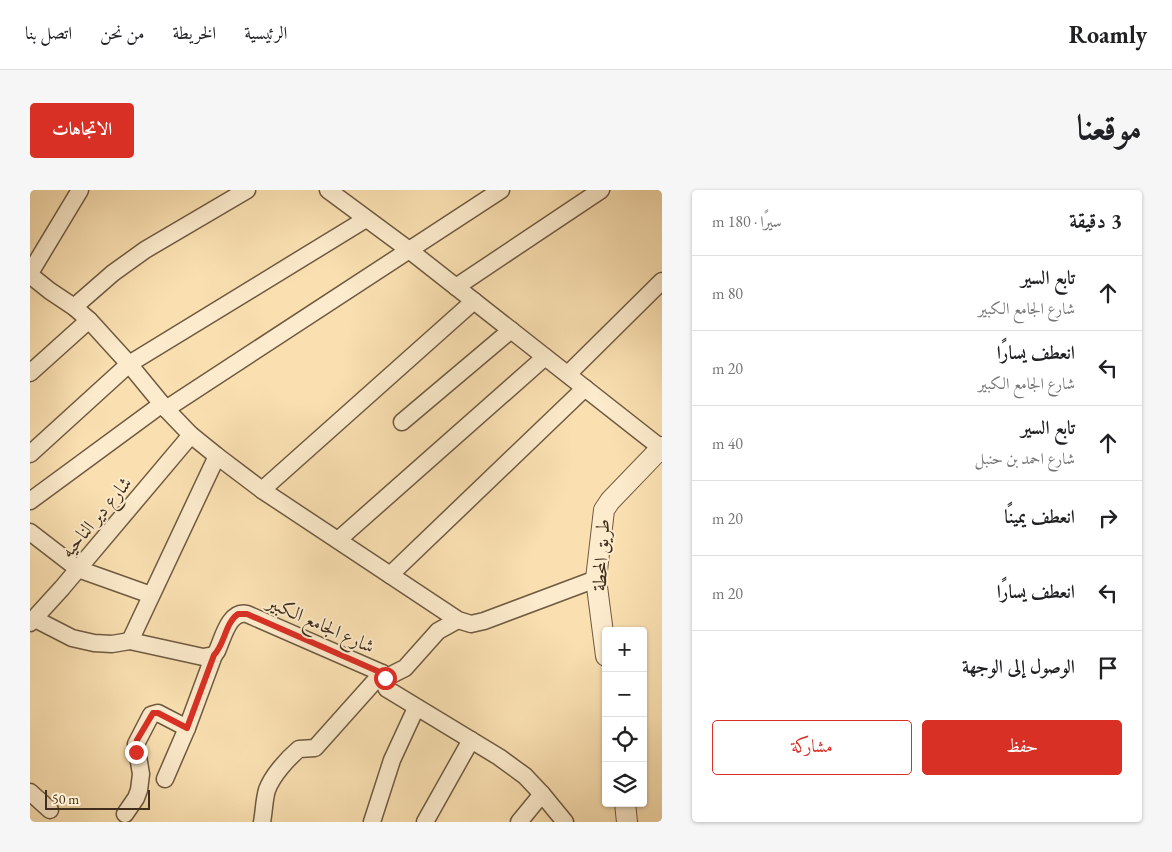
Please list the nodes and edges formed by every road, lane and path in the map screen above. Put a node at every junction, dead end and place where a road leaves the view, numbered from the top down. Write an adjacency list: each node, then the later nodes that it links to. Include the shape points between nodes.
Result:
1 (80, 190): 8 (street)
2 (247, 190): 12 (street, via 144,250)
3 (328, 190): 6 (street)
4 (501, 190): 7 (street)
5 (601, 190): 10 (street)
6 (366, 218): 7 (street); 16 (street)
7 (409, 250): 10 (street); 20 (street)
8 (30, 274): 12 (street)
9 (662, 281): 18 (street)
10 (456, 287): 11 (street)
11 (474, 301): 14 (street); 26 (street)
12 (74, 306): 13 (street)
13 (89, 320): 16 (street); 17 (street)
14 (511, 330): 15 (street); 21 (street)
15 (545, 357): 18 (street); 29 (street)
16 (129, 364): 20 (street); 24 (street)
17 (30, 373)
18 (568, 374): 19 (street)
19 (585, 388): 23 (street); 31 (street)
20 (164, 407): 22 (street); 27 (street)
21 (402, 422)
22 (192, 435): 25 (street); 30 (street, شارع دير الناحيه)
23 (662, 447): 32 (street, طريق المحطة, via 604,510)
24 (30, 454)
25 (217, 456): 26 (street); 33 (street)
26 (262, 490): 29 (street)
27 (30, 501)
28 (30, 532): 30 (street)
29 (338, 540): 31 (street)
30 (78, 569): 33 (street); 35 (street, شارع دير الناحيه)
31 (390, 575): 34 (street)
32 (596, 579): 34 (street, via 484,621 471,624); 36 (street, طريق المحطة)
33 (151, 595): 37 (street)
34 (458, 620): 39 (street, via 438,631 405,668)
35 (32, 621): 37 (street, via 72,638 94,643)
36 (602, 627)
37 (130, 640): 38 (street, via 203,658)
38 (214, 655): 39 (street, شارع الجامع الكبير, via 234,617 242,613); 41 (street, شارع الجامع الكبير)
39 (383, 676): 40 (street, شارع الجامع الكبير, via 387,689); 49 (street, via 317,746 299,749 270,782)
40 (416, 708): 42 (street, شارع الجامع الكبير); 50 (street, via 392,760)
41 (187, 728): 43 (street, شارع الجامع الكبير); 48 (street, via 158,713 151,715 136,744 141,774 139,790)
42 (471, 740): 45 (street, شارع الجامع الكبير, via 525,776); 51 (street)
43 (165, 779)
44 (30, 792): 47 (street)
45 (542, 794): 52 (street); 53 (street, شارع الجامع الكبير)
46 (625, 807): 54 (street)
47 (50, 810)
48 (125, 814)
49 (262, 822)
50 (372, 822)
51 (425, 822)
52 (520, 822)
53 (565, 822)
54 (627, 822)

